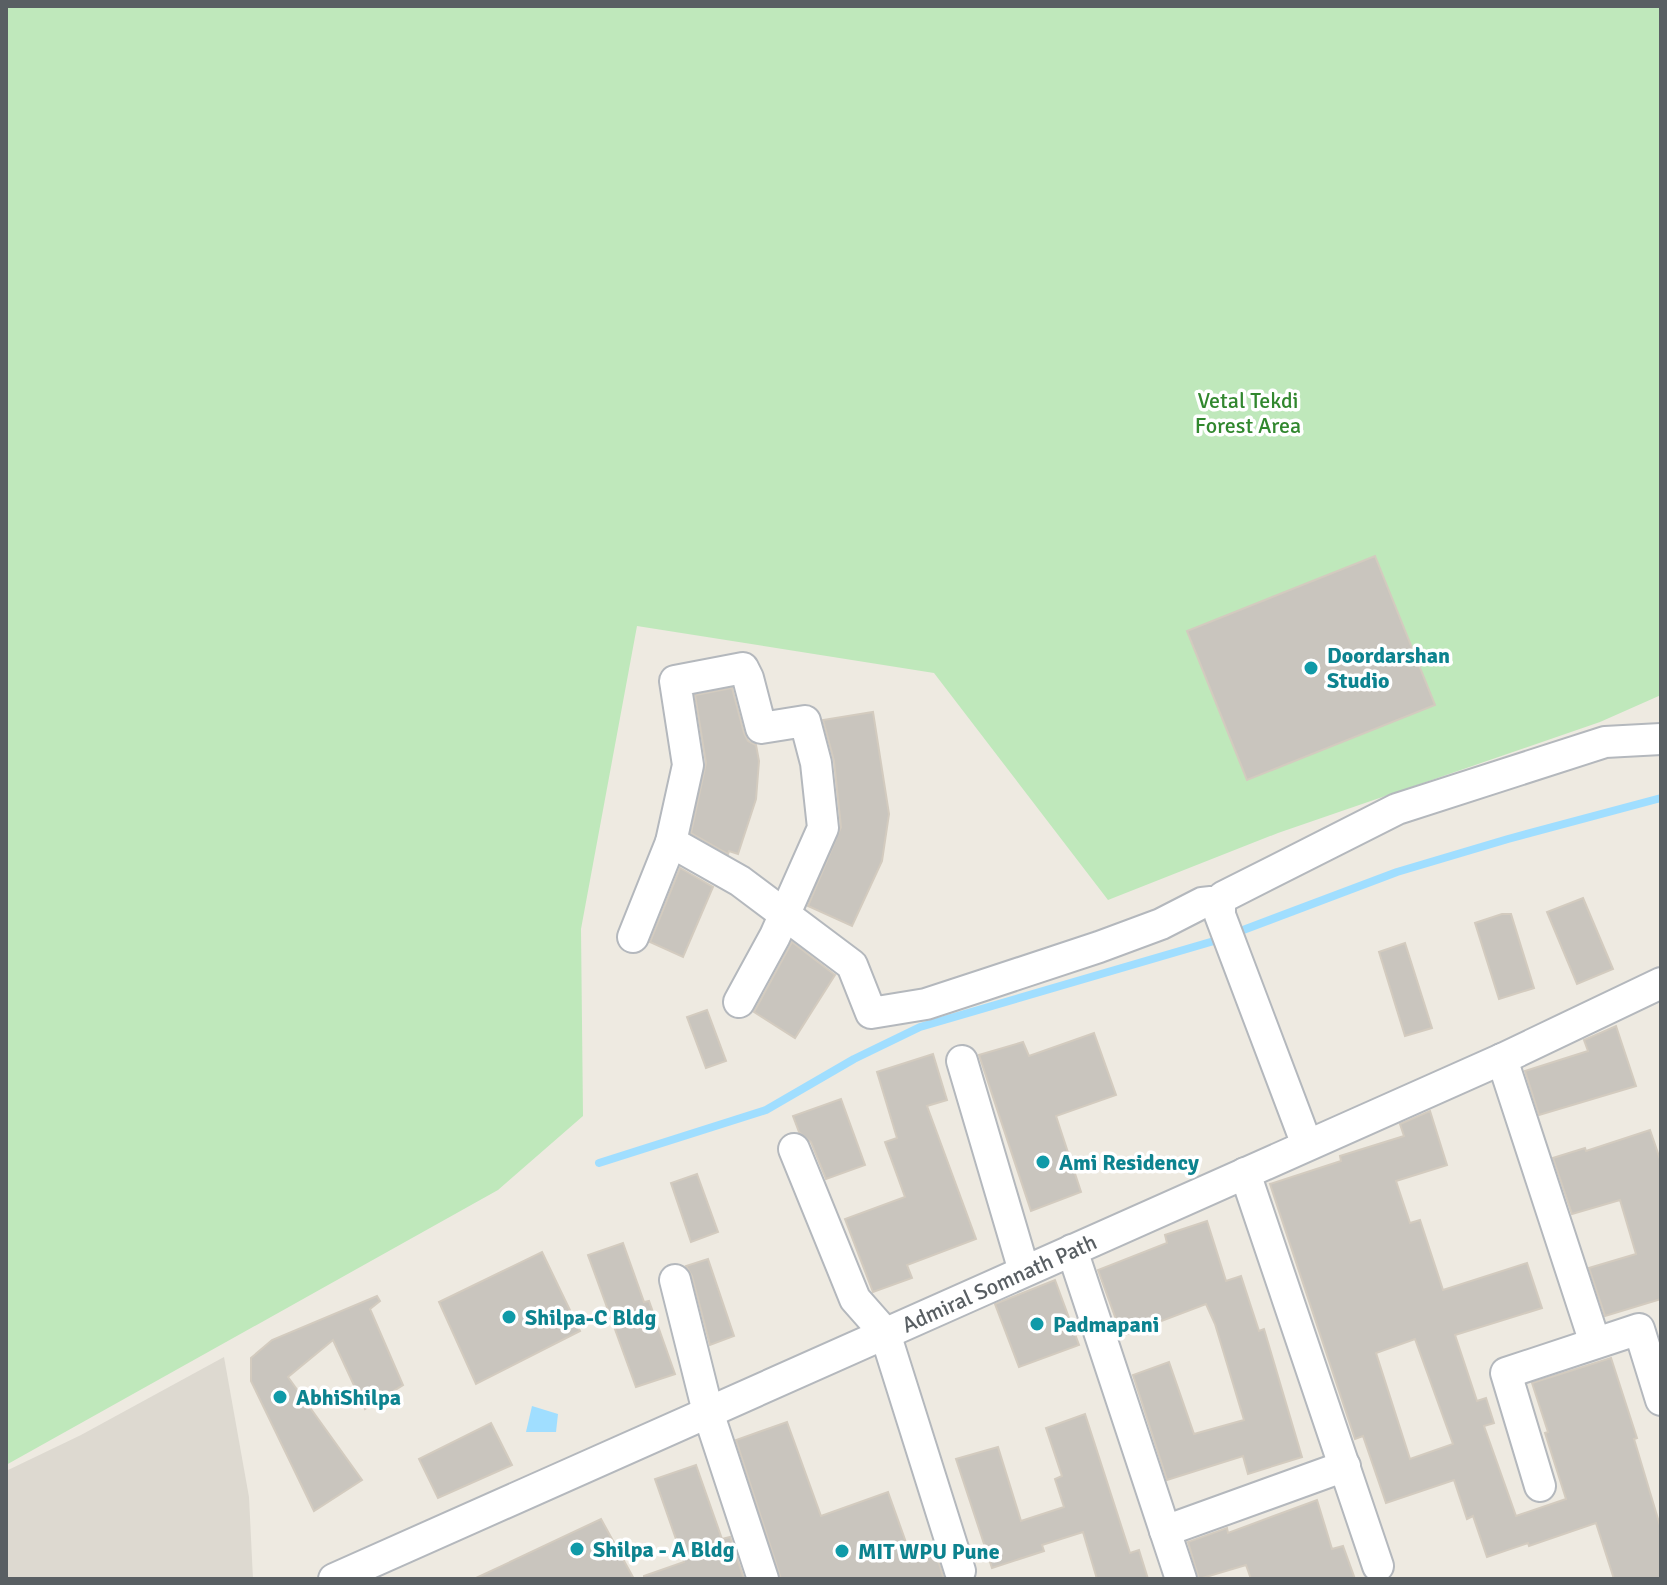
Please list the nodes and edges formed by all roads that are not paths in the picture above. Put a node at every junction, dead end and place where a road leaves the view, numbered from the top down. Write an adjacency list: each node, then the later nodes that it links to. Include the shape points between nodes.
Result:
1 (1661, 739): 3 (street, via 1605,742 1397,809 1227,893)
2 (671, 842): 4 (street, via 740,881); 4 (street, via 688,765 675,681 743,668 761,728 805,721 816,763 823,828); 5 (street)
3 (1220, 912): 4 (street, via 1211,902 1202,903 1161,924 1013,976 926,1004 871,1013 852,965); 10 (street)
4 (783, 913): 7 (street)
5 (633, 937)
6 (1661, 983): 8 (street, Admiral Somnath Path)
7 (739, 1002)
8 (1502, 1059): 10 (street, Admiral Somnath Path); 17 (street)
9 (962, 1061): 14 (street)
10 (1307, 1145): 12 (street, Admiral Somnath Path)
11 (794, 1149): 16 (street, via 855,1299)
12 (1245, 1173): 13 (street, Admiral Somnath Path); 20 (street)
13 (1072, 1250): 14 (street, Admiral Somnath Path); 22 (street)
14 (1024, 1271): 16 (street, Admiral Somnath Path)
15 (675, 1280): 19 (street)
16 (885, 1333): 19 (street, Admiral Somnath Path); 24 (street)
17 (1595, 1343): 18 (street, via 1639,1329); 21 (street, via 1506,1373)
18 (1661, 1400)
19 (708, 1412): 25 (street, Admiral Somnath Path); 26 (street)
20 (1345, 1466): 22 (street); 23 (street)
21 (1540, 1486)
22 (1165, 1531): 27 (street)
23 (1378, 1566)
24 (960, 1571)
25 (334, 1579)
26 (763, 1579)
27 (1181, 1579)

